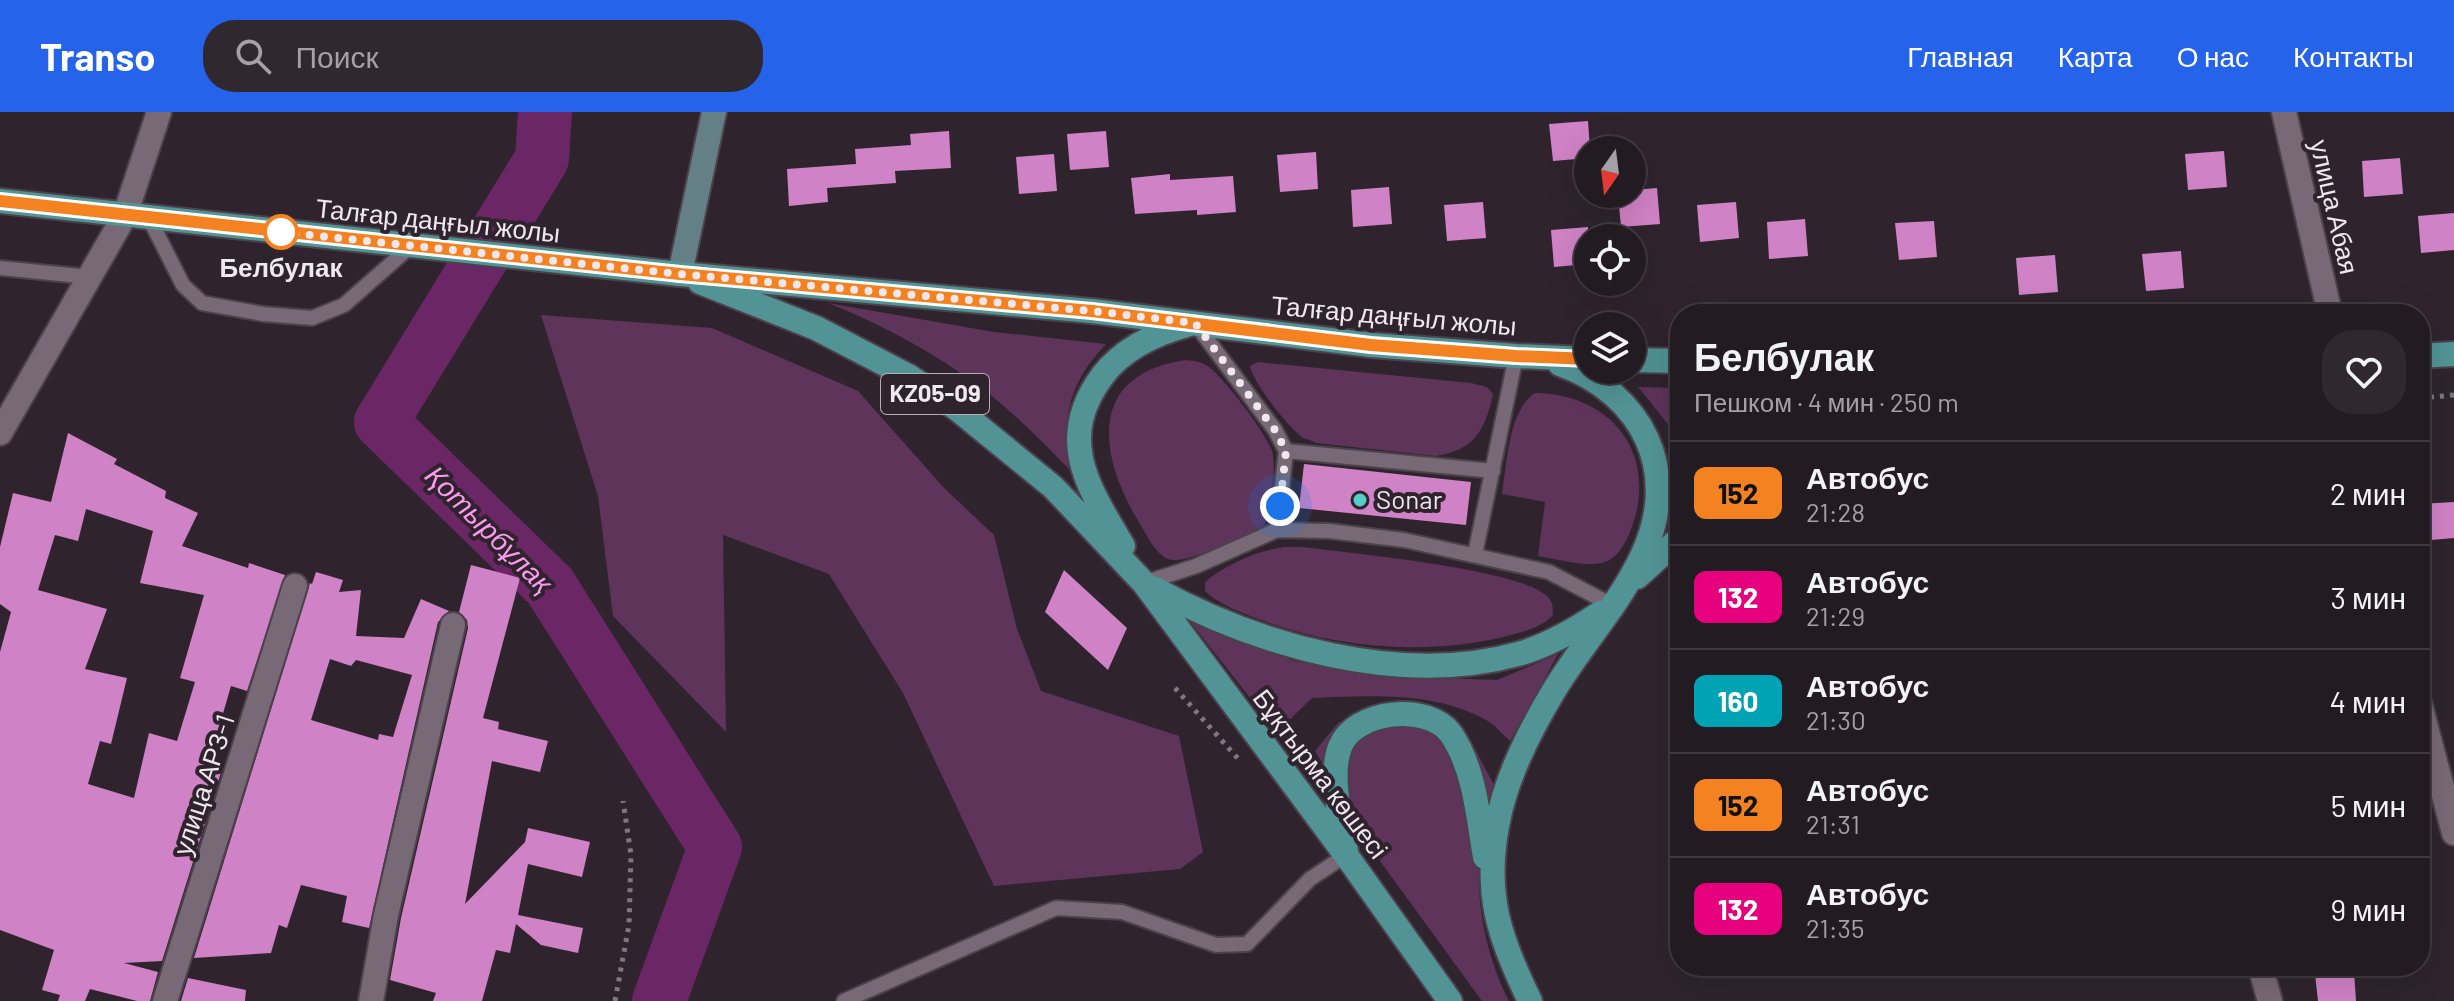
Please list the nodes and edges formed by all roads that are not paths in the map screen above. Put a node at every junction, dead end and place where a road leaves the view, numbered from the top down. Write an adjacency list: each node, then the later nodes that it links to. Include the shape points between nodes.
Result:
1 (159, 112): 5 (street)
2 (714, 112): 8 (main road)
3 (2284, 112): 10 (street, улица Абая)
4 (0, 201): 5 (main road, Талғар даңғыл жолы / KZ05-09)
5 (137, 217): 6 (main road, Талғар даңғыл жолы / KZ05-09); 6 (lane, via 183,285 202,303 263,314 312,318 344,305); 9 (street)
6 (411, 246): 8 (main road, Талғар даңғыл жолы / KZ05-09)
7 (0, 268): 9 (lane)
8 (680, 274): 11 (main road, Талғар даңғыл жолы / KZ05-09); 25 (main road, Талғар даңғыл жолы / KZ05-09, via 816,328 910,377 1053,487)
9 (90, 277): 19 (street)
10 (2328, 304)
11 (1195, 323): 14 (main road, Талғар даңғыл жолы / KZ05-09); 20 (lane); 25 (main road, Талғар даңғыл жолы / KZ05-09, via 1148,339 1111,365 1083,408 1078,427 1094,499)
12 (2454, 354): 13 (main road)
13 (2430, 355)
14 (1516, 356): 15 (main road, Талғар даңғыл жолы / KZ05-09); 21 (lane)
15 (1543, 358): 16 (main road, Талғар даңғыл жолы / KZ05-09); 27 (main road, KZ05-09, via 1602,384 1625,404 1650,445 1656,478 1652,528)
16 (1574, 359)
17 (1646, 360): 18 (main road)
18 (1670, 361)
19 (0, 433)
20 (1286, 451): 21 (lane); 22 (lane)
21 (1493, 471): 24 (lane)
22 (1277, 530): 24 (lane, via 1404,540); 25 (lane)
23 (1670, 547): 27 (main road, KZ05-09)
24 (1475, 554): 27 (lane, via 1549,572)
25 (1144, 583): 27 (main road, KZ05-09, via 1212,617 1291,646 1403,664 1451,664 1520,654); 31 (main road, Бұқтырма көшесі)
26 (295, 586): 34 (street, улица АРЗ-1)
27 (1612, 605): 32 (main road, via 1530,732 1497,826)
28 (453, 625): 35 (street)
29 (2430, 743): 30 (street)
30 (2454, 833)
31 (1346, 855): 32 (main road, via 1337,796 1339,748 1364,723 1387,715 1410,713 1431,719 1448,730 1460,749 1474,790); 36 (lane, via 1310,879 1247,944 1216,945 1122,912 1056,908); 37 (main road, Бұқтырма көшесі)
32 (1493, 907): 38 (main road)
33 (2263, 976): 39 (street)
34 (165, 1001)
35 (371, 1001)
36 (844, 1001)
37 (1450, 1001)
38 (1530, 1001)
39 (2270, 1001)

